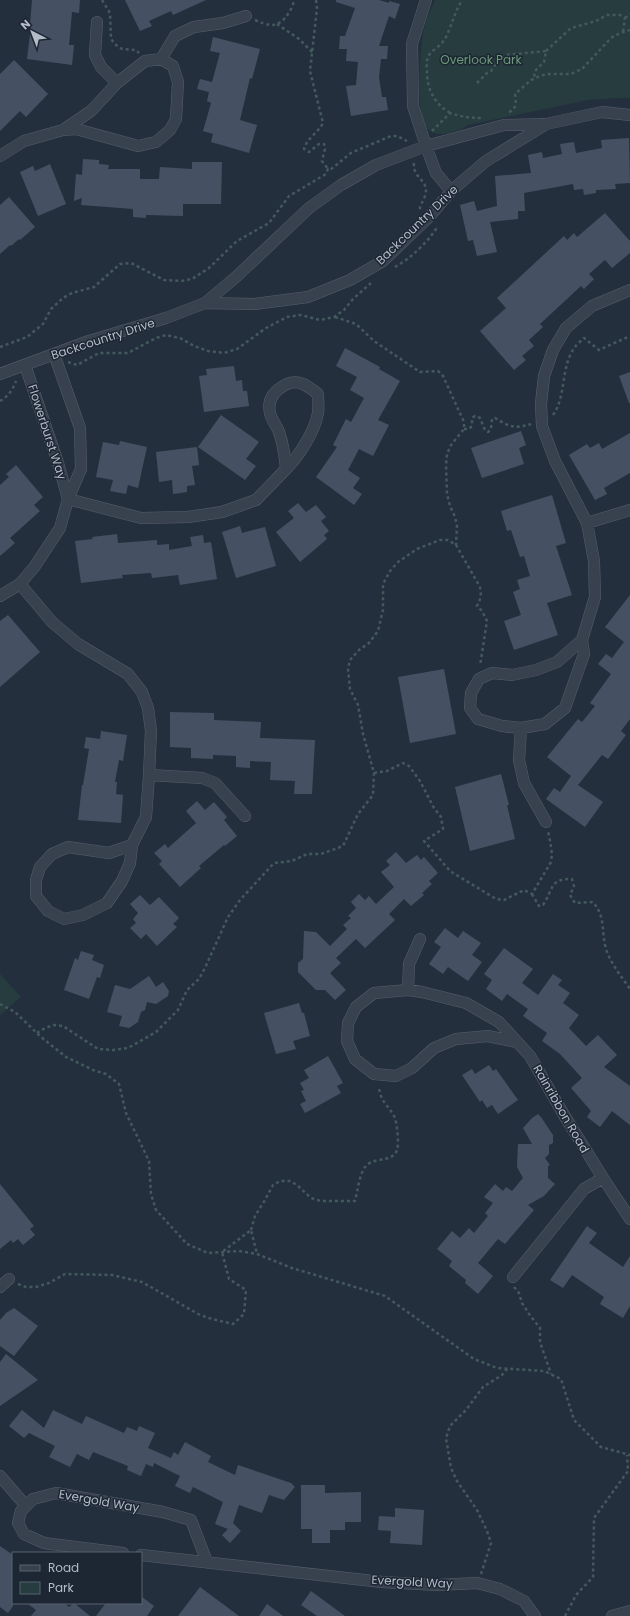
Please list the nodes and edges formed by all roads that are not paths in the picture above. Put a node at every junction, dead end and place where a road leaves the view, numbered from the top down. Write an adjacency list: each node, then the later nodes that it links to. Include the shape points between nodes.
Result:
1 (426, 0): 9 (street, via 412,44 412,83 413,106)
2 (250, 18): 4 (street, via 194,27 175,36)
3 (97, 22): 5 (street, via 95,55 101,67)
4 (161, 58): 5 (street, via 145,61); 8 (street, via 173,66 178,82 176,119 170,130 156,142 138,146 76,129)
5 (117, 83): 8 (street, via 90,111)
6 (630, 115): 7 (street, Backcountry Drive, via 602,112)
7 (546, 124): 9 (street, Backcountry Drive, via 504,125); 11 (street, Backcountry Drive, via 486,161)
8 (63, 130): 10 (street, via 24,141)
9 (426, 146): 11 (street, via 436,173); 13 (street, Backcountry Drive, via 376,165 334,190 309,208)
10 (0, 156)
11 (451, 191): 13 (street, Backcountry Drive, via 430,216 383,261 350,280 308,296 254,304)
12 (627, 289): 20 (street, via 592,306 566,328 553,350 544,376 540,404 542,423 555,461)
13 (205, 303): 14 (street, Backcountry Drive)
14 (54, 354): 15 (street, Backcountry Drive); 18 (street, Flowerburst Way, via 80,428 81,469)
15 (25, 365): 16 (street, Backcountry Drive); 18 (street, Flowerburst Way)
16 (0, 374)
17 (286, 469): 17 (street, via 308,440 318,414 318,394 306,384 290,382 278,389 270,400 270,413 285,453); 18 (street, via 256,500 222,512 188,517 141,518)
18 (68, 499): 21 (street, Flowerburst Way, via 60,528)
19 (630, 510): 20 (street)
20 (587, 524): 23 (street, via 594,560 595,597)
21 (20, 584): 22 (street, Flowerburst Way); 25 (street, via 52,622 78,644 128,674 142,692 148,708 151,731)
22 (0, 596)
23 (582, 640): 24 (street, via 584,654 565,708 545,724); 24 (street, via 557,662 536,670 512,675 492,674 479,679 471,693 470,708 478,718 502,726)
24 (521, 728): 27 (street, via 519,760 524,783)
25 (149, 775): 26 (street, via 202,778 215,783); 28 (street, via 146,816)
26 (245, 816)
27 (546, 822)
28 (132, 844): 28 (street, via 109,853 68,847 52,854 40,867 36,880 36,896 48,911 64,918 83,915 107,903 122,881 130,862)
29 (420, 939): 30 (street, via 409,964)
30 (408, 990): 31 (street, Rainribbon Road, via 466,1003 498,1022); 31 (street, Rainribbon Road, via 374,993 356,1007 348,1023 347,1041 355,1060 374,1074 396,1076 412,1068 434,1048 456,1039 488,1036)
31 (517, 1042): 32 (street, Rainribbon Road, via 530,1056)
32 (602, 1178): 33 (street, Rainribbon Road); 34 (street, via 584,1189)
33 (630, 1219)
34 (513, 1277)
35 (8, 1279): 36 (street)
36 (0, 1287)
37 (0, 1476): 38 (street)
38 (26, 1506): 39 (street, via 21,1511 18,1523 24,1534 44,1543); 41 (street, Evergold Way, via 33,1499 56,1492 163,1512 191,1520)
39 (115, 1552)
40 (142, 1555): 41 (street, Evergold Way)
41 (206, 1562): 43 (street, Evergold Way, via 382,1582 477,1584 500,1589 524,1601)
42 (630, 1611): 44 (street)
43 (535, 1616)
44 (612, 1616)

